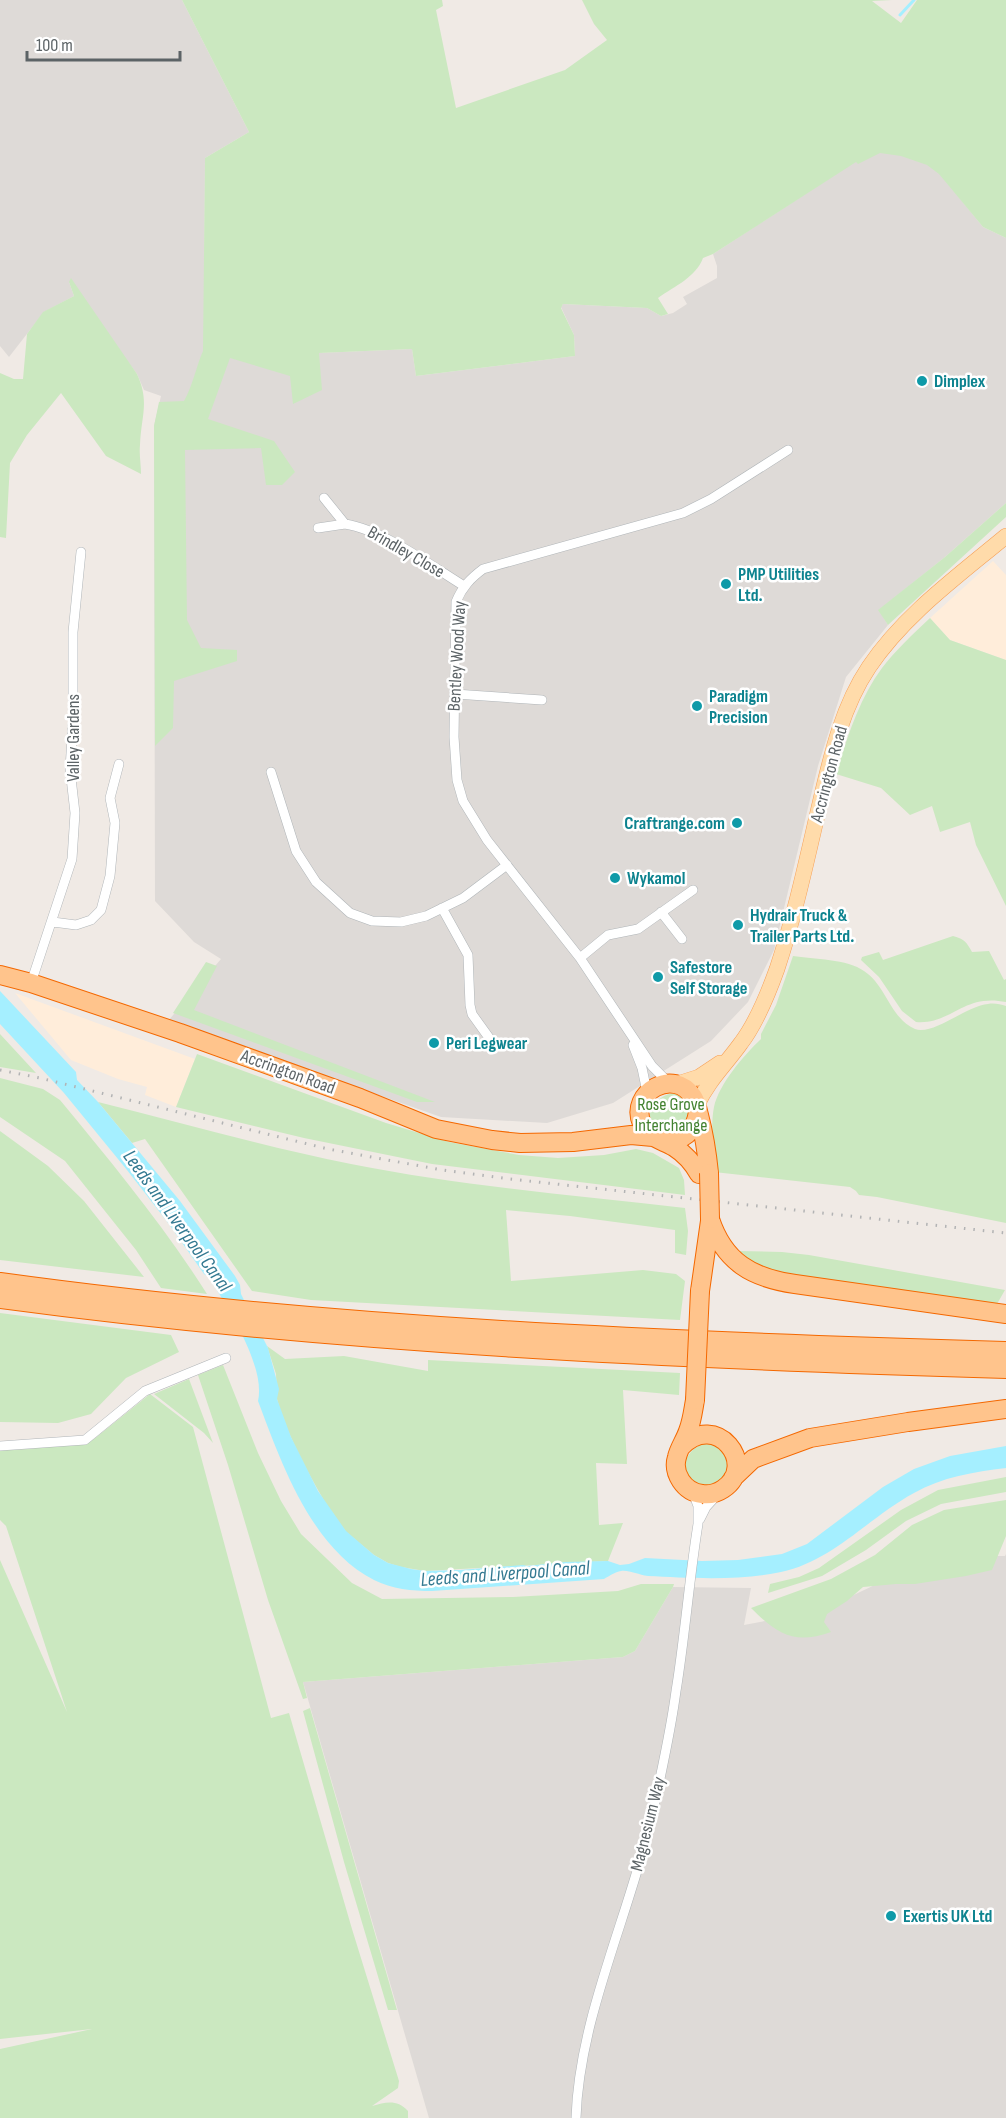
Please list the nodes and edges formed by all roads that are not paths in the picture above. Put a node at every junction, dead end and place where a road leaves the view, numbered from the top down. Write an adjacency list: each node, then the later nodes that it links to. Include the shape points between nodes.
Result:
1 (788, 450): 7 (street, Bentley Wood Way, via 683,513 483,569)
2 (324, 498): 3 (street, Brindley Close)
3 (345, 524): 4 (street, Brindley Close); 7 (street, Brindley Close, via 362,526)
4 (318, 528)
5 (1006, 536): 23 (main road, Accrington Road, via 893,634 868,668 840,727 777,969 751,1026)
6 (81, 552): 16 (street, Valley Gardens, via 73,632 72,860)
7 (464, 586): 8 (street, Bentley Wood Way, via 456,602)
8 (455, 694): 9 (street); 12 (street, Bentley Wood Way, via 454,737 463,801)
9 (542, 700)
10 (119, 764): 16 (street, via 110,798 115,823 110,876 101,910 91,920 76,925)
11 (271, 772): 14 (street, via 296,851 316,882 350,913 372,921 401,922)
12 (507, 865): 14 (street, via 463,898); 18 (street, Bentley Wood Way)
13 (693, 890): 15 (street)
14 (442, 908): 22 (street, via 468,955 472,1014)
15 (661, 912): 17 (street); 18 (street, via 638,929 608,935)
16 (53, 922): 20 (street, Valley Gardens)
17 (682, 939)
18 (579, 958): 21 (street, Bentley Wood Way)
19 (0, 975): 20 (highway, Accrington Road)
20 (31, 983): 28 (highway, Accrington Road, via 203,1041 436,1129 520,1143)
21 (627, 1029): 24 (street, Bentley Wood Way, via 652,1066); 25 (street, Bentley Wood Way, via 642,1068)
22 (495, 1046)
23 (726, 1060): 24 (main road, Accrington Road, via 699,1077); 26 (main road, Accrington Road, via 703,1093)
24 (673, 1084): 25 (highway, via 653,1087); 26 (highway, via 686,1089)
25 (644, 1097): 27 (highway, via 639,1112 641,1122 645,1131); 28 (highway, Accrington Road, via 633,1115 619,1126)
26 (698, 1109): 27 (highway, via 697,1122 688,1135 672,1142); 29 (highway, via 704,1133)
27 (658, 1139): 28 (highway, Accrington Road, via 631,1135); 29 (highway, via 688,1158)
28 (579, 1140)
29 (704, 1174): 30 (highway, bridge)
30 (707, 1214): 34 (highway, via 715,1234 735,1261 762,1278); 38 (highway, bridge)
31 (0, 1282): 33 (highway)
32 (0, 1299): 33 (highway)
33 (140, 1309): 35 (highway, via 632,1337); 37 (highway, via 288,1333 471,1347)
34 (1006, 1314)
35 (1006, 1352)
36 (223, 1359): 41 (street, via 145,1391 85,1440)
37 (1006, 1369)
38 (695, 1400): 40 (highway, via 701,1418); 42 (highway)
39 (1006, 1409): 43 (highway, via 810,1438 753,1459)
40 (716, 1436): 42 (highway, via 696,1436); 43 (highway, via 725,1440 736,1458)
41 (0, 1446)
42 (681, 1447): 44 (highway, via 676,1470)
43 (728, 1484): 44 (highway, via 705,1495); 45 (street, Magnesium Way, via 706,1507)
44 (692, 1491): 45 (street, Magnesium Way, via 698,1506)
45 (698, 1524): 46 (street, Magnesium Way, via 666,1752 633,1888 591,2020 578,2082)
46 (576, 2118)

